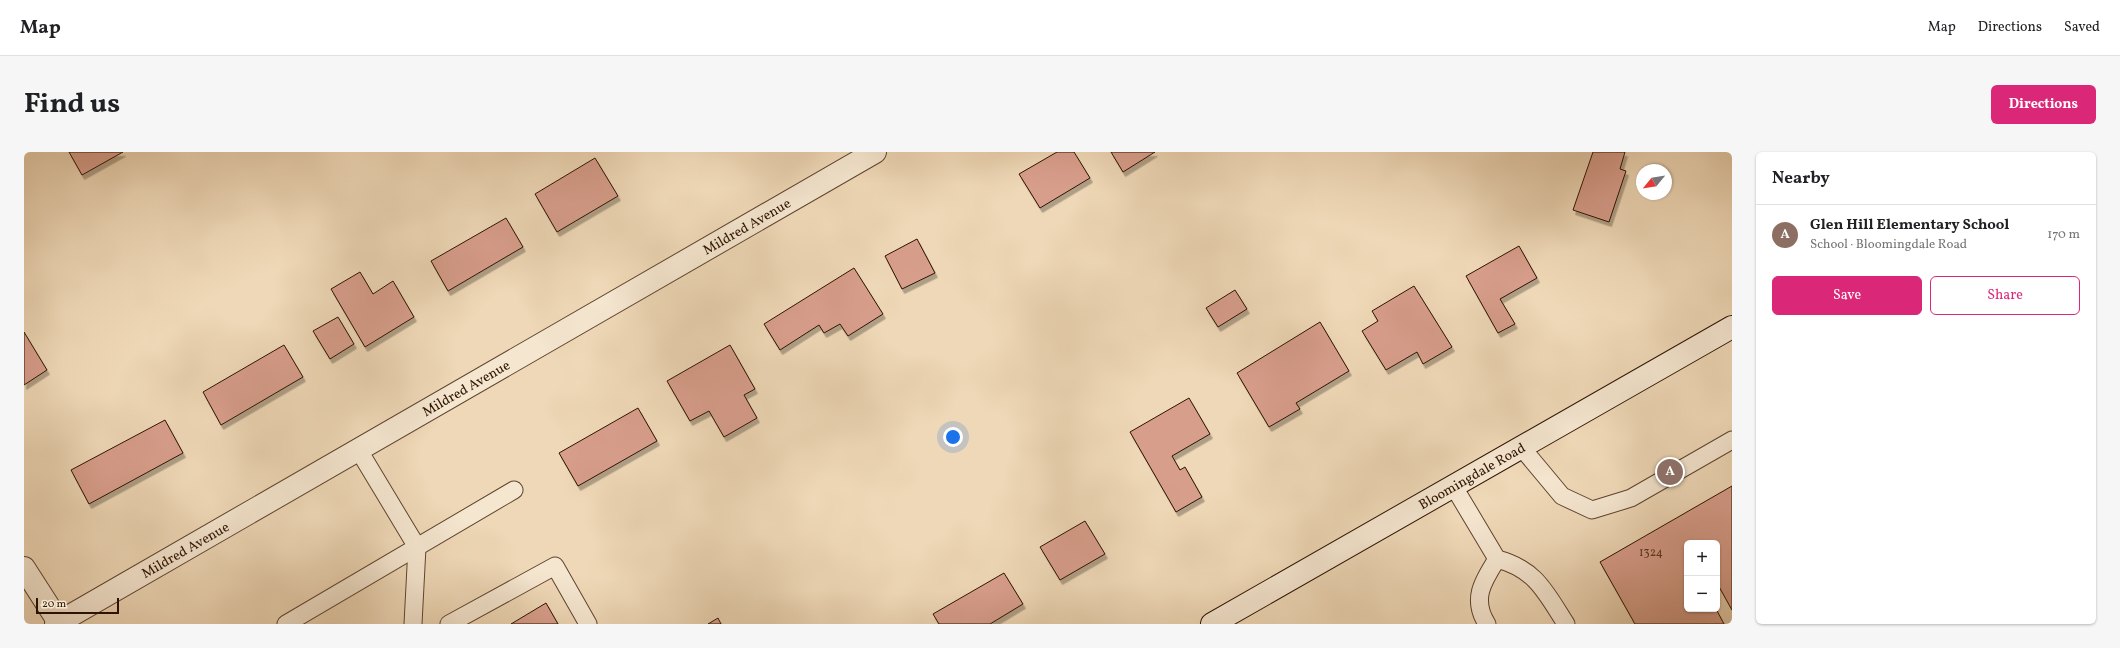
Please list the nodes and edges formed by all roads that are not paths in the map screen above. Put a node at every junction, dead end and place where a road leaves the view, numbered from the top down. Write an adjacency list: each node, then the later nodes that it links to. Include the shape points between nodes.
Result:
1 (875, 152): 5 (street, Mildred Avenue)
2 (1732, 327): 4 (street, Bloomingdale Road)
3 (1732, 440): 4 (lane, via 1631,498 1592,510 1562,496)
4 (1522, 448): 6 (street, Bloomingdale Road)
5 (358, 449): 8 (lane); 11 (street, Mildred Avenue)
6 (1454, 487): 9 (lane); 16 (street, Bloomingdale Road)
7 (514, 490): 8 (lane)
8 (416, 547): 12 (lane); 13 (lane)
9 (1498, 559): 17 (lane, via 1487,574 1478,596 1480,614); 18 (lane, via 1515,563 1540,583)
10 (24, 568): 11 (street)
11 (58, 624)
12 (286, 624)
13 (413, 624)
14 (449, 624): 15 (lane, via 556,566)
15 (588, 624)
16 (1212, 624)
17 (1486, 624)
18 (1566, 624)

